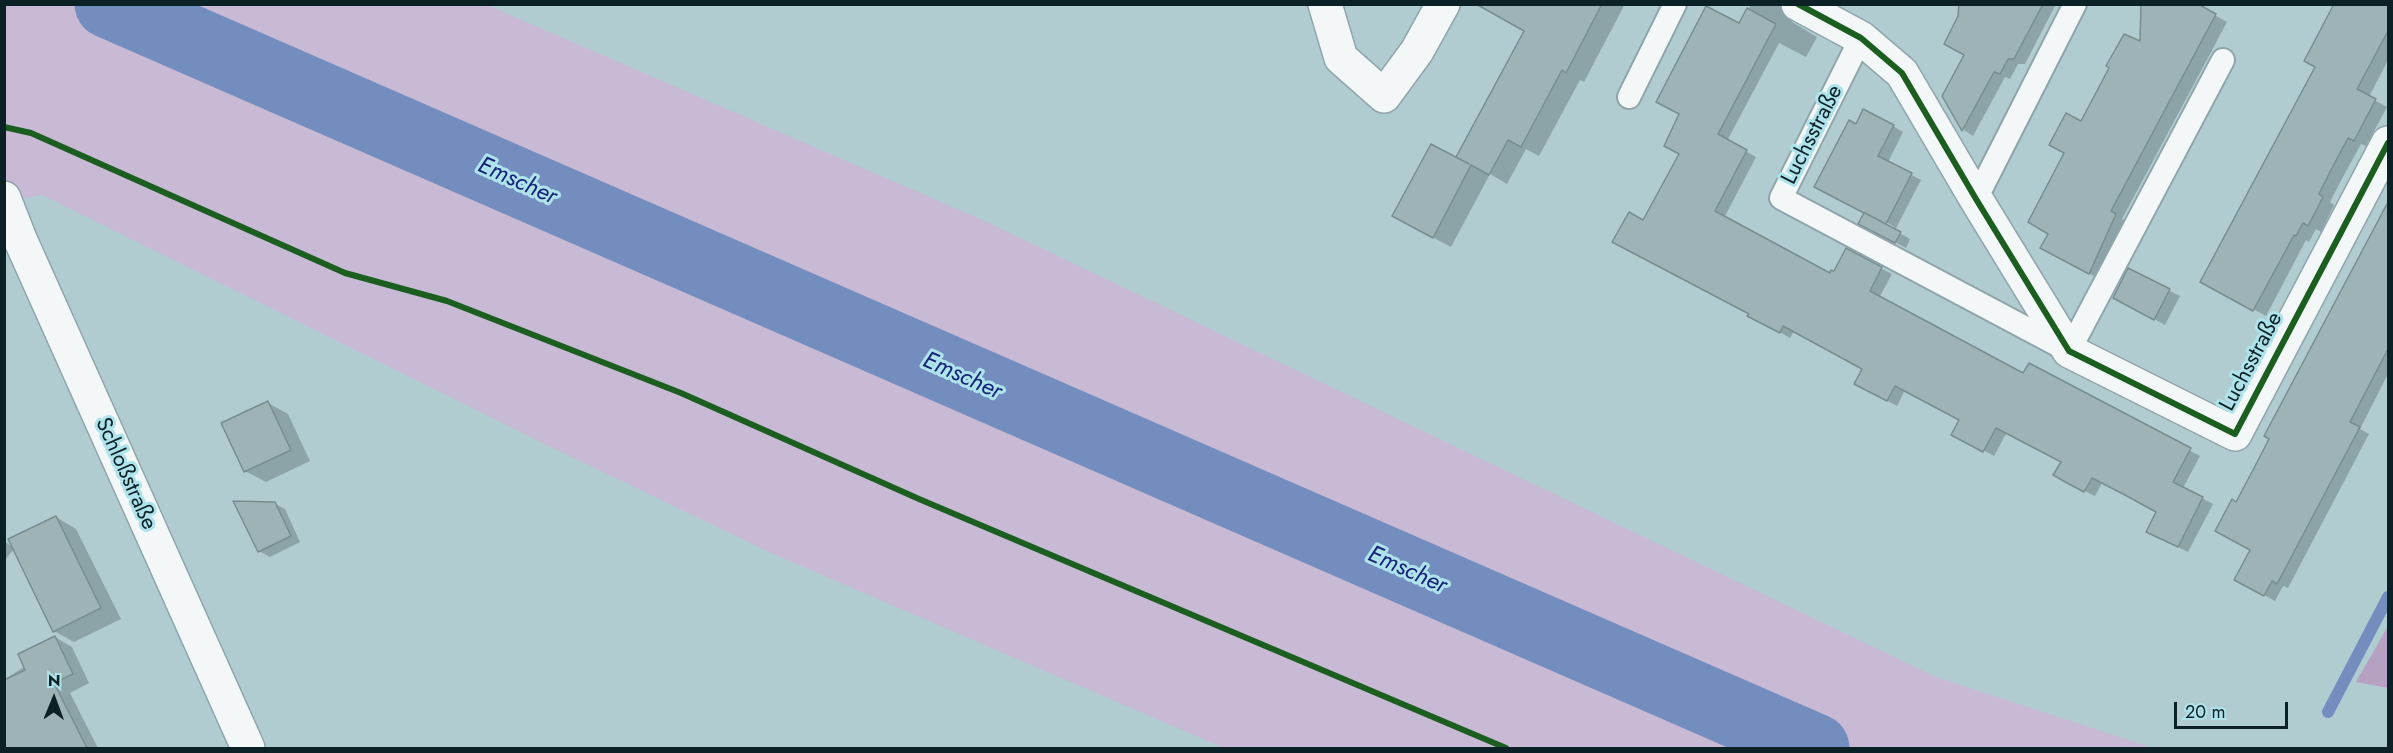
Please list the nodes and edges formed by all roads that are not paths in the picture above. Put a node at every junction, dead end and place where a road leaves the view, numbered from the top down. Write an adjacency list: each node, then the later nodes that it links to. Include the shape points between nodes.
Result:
1 (1325, 4): 2 (street, via 1341,58 1384,96 1417,51)
2 (1443, 4)
3 (1675, 4): 8 (lane)
4 (1798, 4): 6 (street)
5 (2075, 4): 11 (lane)
6 (1862, 38): 11 (street, via 1902,73); 13 (lane, Luchsstraße, via 1781,198)
7 (2223, 60): 13 (lane)
8 (1629, 97)
9 (2388, 143): 13 (street, Luchsstraße, via 2235,434)
10 (4, 198): 12 (street, Schloßstraße)
11 (1976, 199): 13 (street)
12 (12, 243): 14 (street, Schloßstraße)
13 (2069, 351)
14 (248, 748)

